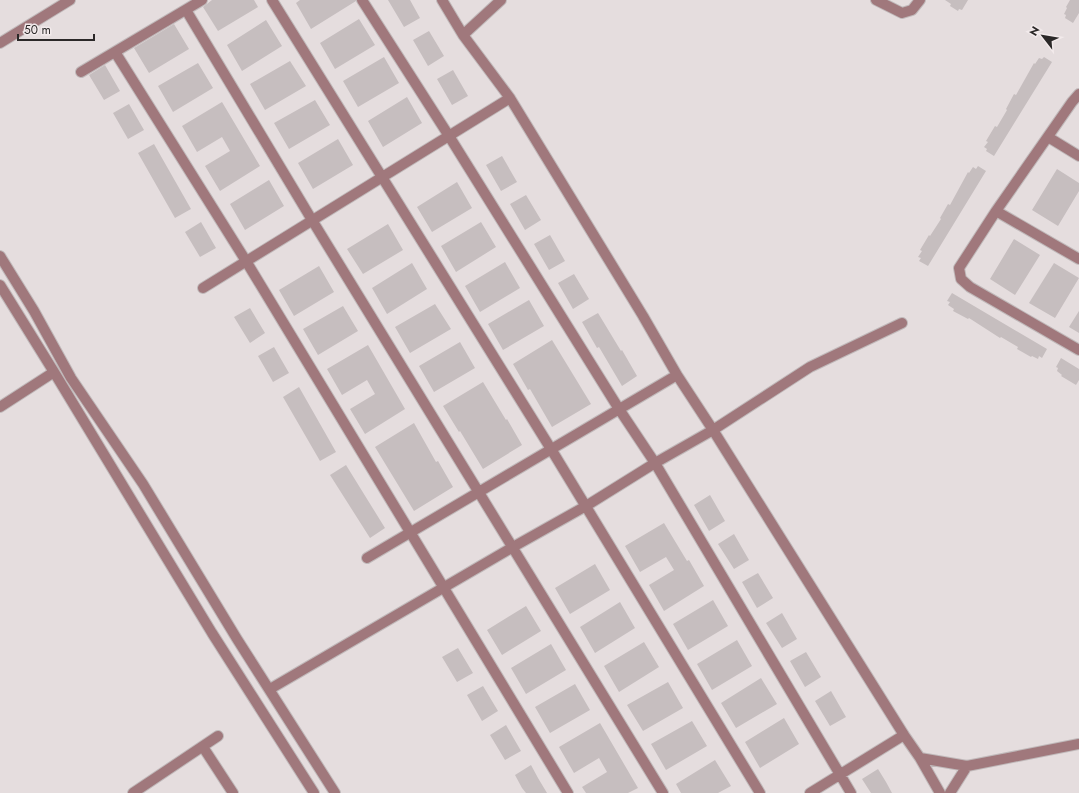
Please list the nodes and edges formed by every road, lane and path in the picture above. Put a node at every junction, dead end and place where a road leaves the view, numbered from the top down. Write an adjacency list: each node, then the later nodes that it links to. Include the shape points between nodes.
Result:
1 (70, 0): 11 (street)
2 (202, 0): 9 (street)
3 (272, 0): 19 (street)
4 (362, 0): 16 (street)
5 (442, 0): 10 (street)
6 (501, 0): 10 (street)
7 (876, 0): 8 (street, via 902,13 912,10)
8 (920, 0)
9 (186, 10): 12 (street); 21 (street)
10 (463, 35): 15 (street)
11 (0, 43)
12 (115, 52): 13 (street); 24 (street)
13 (81, 72)
14 (1079, 94): 17 (street)
15 (510, 98): 16 (street); 30 (street)
16 (450, 136): 19 (street); 32 (street)
17 (1048, 137): 18 (street); 20 (street)
18 (1079, 156)
19 (382, 178): 21 (street); 34 (street)
20 (996, 211): 23 (street); 28 (street, via 959,268 961,279 970,287)
21 (312, 220): 24 (street); 36 (street)
22 (0, 256): 42 (street, via 71,378 143,484)
23 (1079, 259)
24 (246, 261): 26 (street); 38 (street)
25 (0, 285): 29 (street)
26 (203, 288)
27 (902, 323): 33 (street, via 810,368)
28 (1079, 350)
29 (54, 372): 31 (street); 53 (street, via 212,633)
30 (677, 375): 32 (street); 33 (street)
31 (0, 407)
32 (619, 409): 34 (street); 35 (street)
33 (713, 430): 35 (street); 43 (street)
34 (551, 449): 36 (street); 37 (street)
35 (655, 463): 37 (street); 49 (street)
36 (479, 492): 38 (street); 39 (street)
37 (586, 506): 39 (street); 57 (street)
38 (411, 532): 40 (street); 41 (street)
39 (512, 547): 41 (street); 56 (street)
40 (367, 558)
41 (444, 587): 42 (street); 55 (street)
42 (270, 689): 54 (street)
43 (904, 735): 47 (street); 49 (street)
44 (218, 736): 46 (street)
45 (1079, 744): 48 (street)
46 (203, 747): 50 (street); 52 (street)
47 (920, 758): 48 (street); 60 (street)
48 (967, 766): 61 (street)
49 (840, 775): 58 (street); 59 (street)
50 (147, 789): 51 (street)
51 (133, 793)
52 (233, 793)
53 (314, 793)
54 (335, 793)
55 (568, 793)
56 (663, 793)
57 (760, 793)
58 (810, 793)
59 (851, 793)
60 (940, 793)
61 (950, 793)

